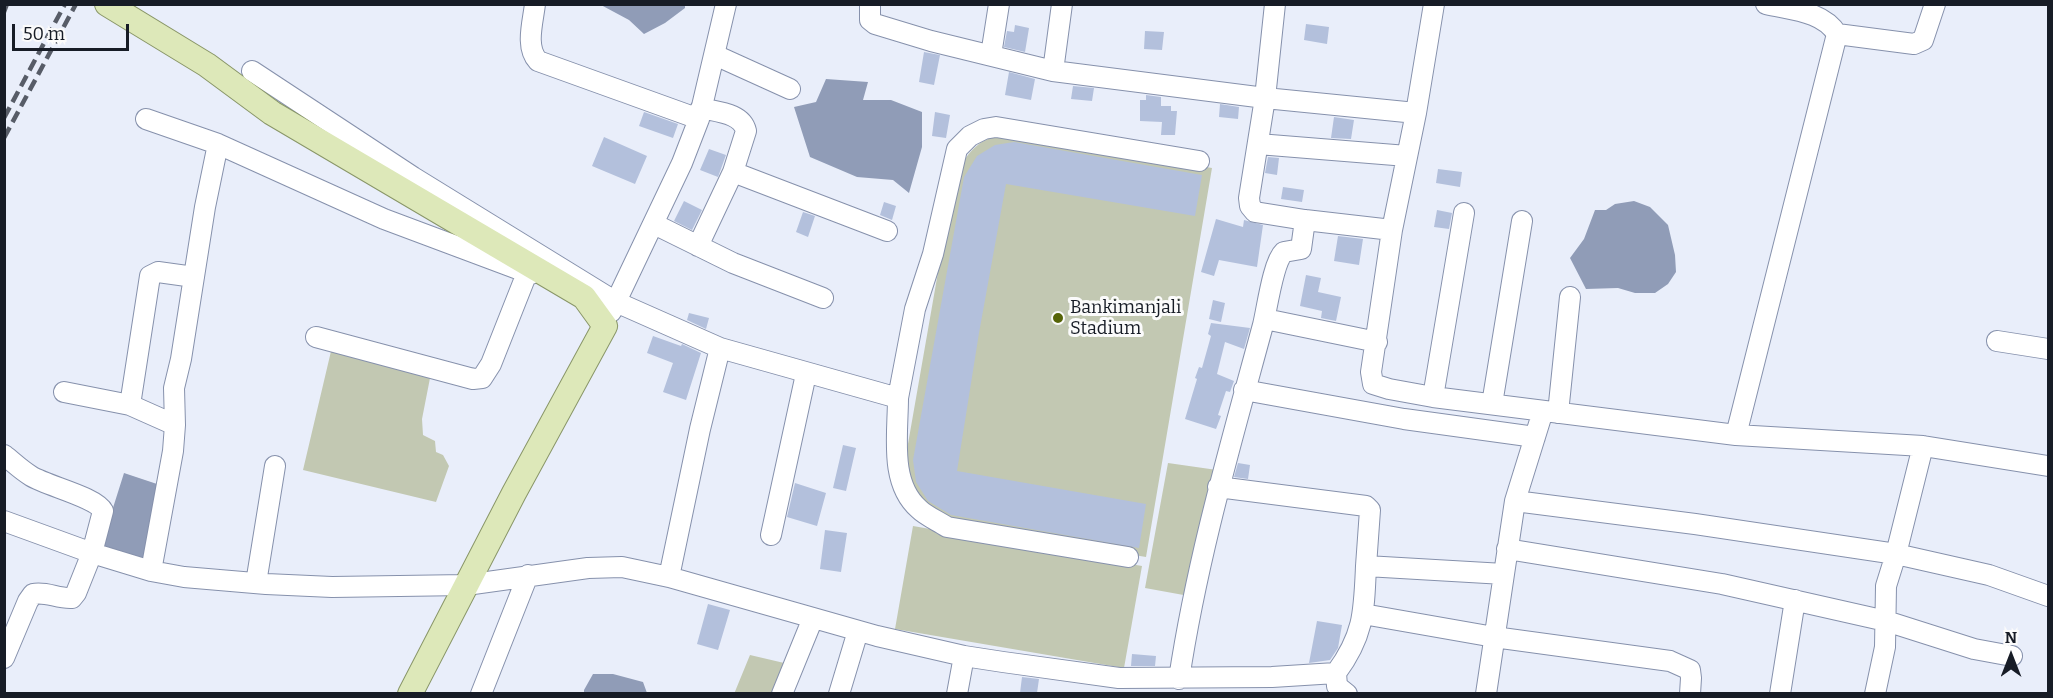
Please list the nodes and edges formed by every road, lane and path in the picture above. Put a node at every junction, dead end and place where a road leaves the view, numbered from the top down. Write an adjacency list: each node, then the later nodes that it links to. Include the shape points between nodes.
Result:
1 (107, 4): 35 (main road, via 207,65 272,113)
2 (535, 4): 18 (street, via 531,47 538,61)
3 (726, 4): 12 (street)
4 (870, 4): 13 (street, via 870,20 875,24)
5 (999, 4): 13 (street)
6 (1062, 4): 15 (street)
7 (1275, 4): 17 (street)
8 (1434, 4): 19 (street)
9 (1766, 4): 11 (street, via 1822,18)
10 (1935, 4): 11 (street, via 1923,39 1914,44)
11 (1837, 34): 55 (street)
12 (715, 55): 16 (street); 18 (street)
13 (991, 55): 15 (street)
14 (252, 71): 38 (street, via 413,177)
15 (1053, 71): 17 (street)
16 (790, 89)
17 (1265, 98): 19 (street); 22 (street)
18 (700, 113): 25 (street, via 735,117 745,126); 29 (street)
19 (1416, 113): 23 (street)
20 (146, 119): 21 (street)
21 (218, 144): 33 (street, via 384,219); 34 (street)
22 (1258, 144): 23 (street); 27 (street, via 1250,206 1264,215)
23 (1407, 156): 30 (street)
24 (1198, 161): 50 (street, via 996,128 970,136 957,149 933,254 915,309)
25 (733, 172): 31 (street); 32 (street)
26 (1464, 213): 49 (street)
27 (1305, 220): 30 (street); 39 (street, via 1301,249 1280,256)
28 (1522, 221): 51 (street)
29 (654, 224): 32 (street); 38 (street)
30 (1392, 230): 43 (street)
31 (887, 231)
32 (698, 246): 37 (street)
33 (527, 273): 35 (street); 41 (street, via 482,378 473,379)
34 (194, 278): 52 (street, via 158,272 150,276); 54 (street, via 174,388)
35 (572, 290): 40 (main road, via 584,297)
36 (1570, 297): 53 (street)
37 (823, 298)
38 (616, 302): 40 (street); 44 (street)
39 (1265, 319): 43 (street); 47 (street)
40 (604, 326): 75 (main road)
41 (316, 337)
42 (1997, 341): 45 (street)
43 (1377, 342): 49 (street, via 1371,372 1373,384)
44 (720, 348): 46 (street); 73 (street)
45 (2049, 349)
46 (806, 374): 50 (street); 64 (street)
47 (1244, 390): 56 (street, via 1404,419); 61 (street)
48 (64, 392): 52 (street)
49 (1433, 397): 51 (street)
50 (898, 398): 68 (street, via 898,468 909,499 920,511 946,526)
51 (1492, 404): 53 (street)
52 (130, 405): 54 (street)
53 (1551, 412): 55 (street); 56 (street)
54 (175, 425): 70 (street)
55 (1736, 435): 57 (street)
56 (1535, 437): 62 (street)
57 (1923, 446): 60 (street); 67 (street)
58 (4, 455): 66 (street, via 31,476 100,506 103,511)
59 (275, 466): 74 (street)
60 (2049, 466)
61 (1218, 487): 69 (street, via 1366,506 1371,515); 87 (street, via 1187,624)
62 (1515, 501): 65 (street); 67 (street)
63 (4, 521): 66 (street)
64 (771, 535)
65 (1507, 549): 71 (street); 77 (street, via 1722,584)
66 (92, 553): 70 (street); 85 (street, via 72,598 33,594)
67 (1896, 554): 76 (street, via 1989,575); 80 (street, via 1886,586)
68 (1128, 557)
69 (1366, 566): 71 (street); 78 (street)
70 (151, 570): 74 (street)
71 (1504, 574): 82 (street)
72 (528, 575): 73 (street, via 622,567); 75 (street); 90 (street)
73 (669, 576): 79 (street)
74 (256, 583): 75 (street, via 332,587)
75 (466, 585): 89 (main road)
76 (2049, 596)
77 (1795, 600): 80 (street); 97 (street)
78 (1364, 614): 82 (street); 86 (street, via 1354,646)
79 (813, 618): 81 (street); 91 (street)
80 (1886, 621): 84 (street, via 1974,649); 98 (street)
81 (858, 631): 83 (street); 92 (street)
82 (1494, 637): 95 (street); 96 (street, via 1670,661 1690,670)
83 (964, 656): 87 (street, via 1119,678); 93 (street)
84 (2012, 656)
85 (4, 658)
86 (1336, 673): 88 (street); 94 (street, via 1337,686)
87 (1179, 679): 88 (street)
88 (1210, 686)
89 (410, 693)
90 (481, 693)
91 (783, 693)
92 (839, 693)
93 (957, 693)
94 (1347, 693)
95 (1486, 693)
96 (1690, 693)
97 (1780, 693)
98 (1875, 693)

